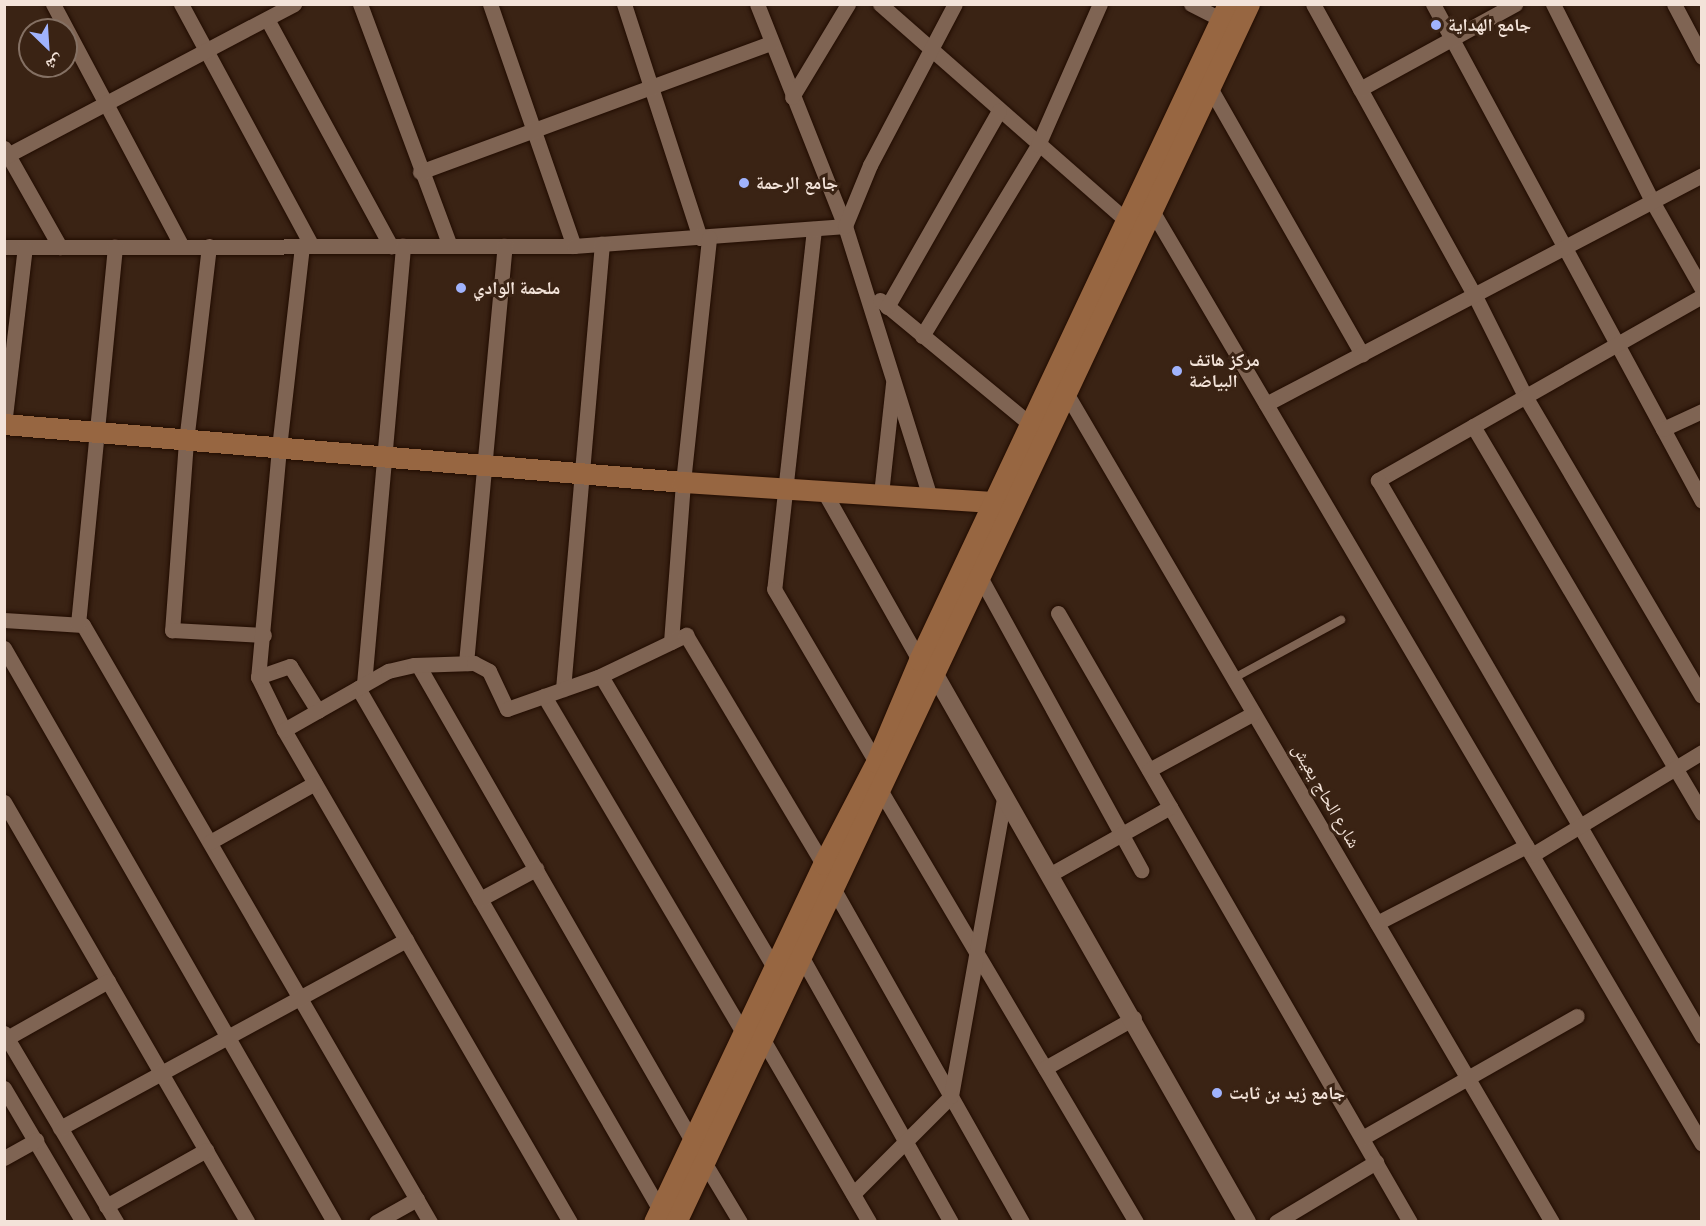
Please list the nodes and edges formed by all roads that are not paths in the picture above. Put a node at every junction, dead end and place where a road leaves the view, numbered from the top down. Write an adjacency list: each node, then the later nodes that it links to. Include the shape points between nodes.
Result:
1 (53, 4): 31 (street)
2 (182, 4): 25 (street)
3 (294, 4): 20 (street)
4 (360, 4): 36 (street)
5 (490, 4): 33 (street)
6 (624, 4): 28 (street)
7 (757, 4): 23 (street)
8 (848, 4): 30 (street)
9 (880, 4): 24 (street)
10 (955, 4): 24 (street)
11 (1100, 4): 34 (street)
12 (1191, 4): 19 (street)
13 (1249, 4): 27 (main road)
14 (1313, 4): 29 (street)
15 (1433, 4): 21 (street)
16 (1515, 4): 21 (street)
17 (1553, 4): 38 (street)
18 (1674, 4): 22 (street)
19 (1225, 12): 40 (main road)
20 (267, 19): 25 (street); 47 (street)
21 (1451, 39): 29 (street); 56 (street)
22 (1698, 40): 26 (street)
23 (771, 43): 28 (street); 30 (street)
24 (931, 49): 32 (street); 41 (street, via 870,165)
25 (205, 51): 31 (street); 46 (street)
26 (1701, 57)
27 (1209, 86): 39 (main road); 64 (street)
28 (651, 87): 33 (street); 43 (street)
29 (1360, 89): 59 (street)
30 (792, 97): 41 (street)
31 (104, 104): 35 (street); 55 (street)
32 (999, 111): 34 (street); 61 (street)
33 (532, 129): 36 (street); 50 (street)
34 (1038, 145): 40 (street); 62 (street)
35 (6, 153): 53 (street)
36 (420, 172): 48 (street)
37 (1701, 175): 38 (street)
38 (1652, 201): 56 (street); 58 (street)
39 (1151, 208): 66 (main road); 68 (street)
40 (1126, 220): 71 (main road)
41 (845, 226): 42 (street); 57 (street)
42 (814, 230): 43 (street); 81 (street)
43 (705, 238): 44 (street); 80 (street)
44 (602, 244): 50 (street); 79 (street)
45 (209, 246): 46 (street); 55 (street); 75 (street)
46 (307, 246): 47 (street); 76 (street)
47 (397, 246): 48 (street); 77 (street)
48 (450, 246): 49 (street)
49 (505, 246): 50 (street); 78 (street)
50 (574, 246)
51 (4, 247): 52 (street)
52 (25, 247): 53 (street); 70 (street)
53 (60, 247): 54 (street)
54 (115, 247): 55 (street); 74 (street)
55 (182, 247)
56 (1562, 248): 59 (street); 63 (street)
57 (864, 285): 61 (street); 65 (street)
58 (1701, 289)
59 (1474, 294): 64 (street); 67 (street)
60 (1701, 296): 63 (street)
61 (888, 307): 62 (street)
62 (922, 336): 71 (street)
63 (1618, 344): 67 (street); 73 (street)
64 (1362, 354): 68 (street)
65 (893, 378): 83 (street); 84 (street)
66 (1065, 391): 87 (main road); 100 (street, شارع الحاج يعيش)
67 (1525, 396): 72 (street); 104 (street)
68 (1266, 404): 121 (street)
69 (1701, 411): 73 (street)
70 (5, 424): 74 (main road)
71 (1030, 424): 86 (main road)
72 (1473, 426): 110 (street); 118 (street, via 1378,480)
73 (1663, 429): 85 (street)
74 (98, 432): 75 (main road); 91 (street)
75 (186, 441): 76 (main road); 92 (street, via 172,630)
76 (279, 448): 77 (main road); 92 (street)
77 (381, 456): 78 (main road); 101 (street)
78 (482, 464): 79 (main road); 95 (street)
79 (583, 471): 80 (main road); 102 (street)
80 (683, 482): 81 (main road); 93 (street)
81 (786, 488): 82 (main road); 109 (street, via 774,589)
82 (823, 490): 83 (main road); 97 (street)
83 (880, 494): 84 (main road)
84 (930, 496): 86 (main road)
85 (1701, 501)
86 (993, 502): 97 (main road)
87 (979, 575): 97 (main road); 119 (street)
88 (1058, 613): 111 (street)
89 (4, 620): 91 (street)
90 (1341, 620): 100 (lane)
91 (78, 624): 120 (street, via 83,625)
92 (264, 635): 99 (street)
93 (671, 642): 98 (street); 122 (street, via 686,635)
94 (4, 648): 140 (street)
95 (466, 663): 96 (street); 103 (street, via 489,671 507,709)
96 (418, 665): 101 (street, via 388,670); 123 (street)
97 (926, 667): 109 (main road); 113 (main road); 114 (street)
98 (601, 676): 102 (street); 132 (street)
99 (258, 677): 105 (street, via 290,666); 107 (street)
100 (1234, 678): 106 (street, شارع الحاج يعيش)
101 (361, 686): 105 (street); 127 (street)
102 (563, 689): 103 (street)
103 (544, 696): 138 (street)
104 (1701, 696)
105 (318, 711): 107 (street)
106 (1254, 713): 111 (street); 128 (street, شارع الحاج يعيش)
107 (284, 730): 112 (street)
108 (1701, 752): 110 (street)
109 (876, 762): 122 (main road)
110 (1675, 768): 117 (street); 118 (street)
111 (1149, 770): 116 (street)
112 (315, 783): 120 (street); 129 (street)
113 (879, 788): 126 (main road); 130 (street)
114 (1004, 798): 125 (street); 130 (street)
115 (4, 802): 133 (street)
116 (1170, 807): 119 (street); 147 (street)
117 (1701, 813)
118 (1580, 826): 121 (street); 139 (street)
119 (1122, 834): 124 (street); 125 (street)
120 (210, 842): 134 (street)
121 (1529, 850): 128 (street); 151 (street)
122 (823, 864): 132 (main road)
123 (536, 869): 127 (street); 149 (street)
124 (1141, 870)
125 (1049, 875): 136 (street)
126 (833, 888): 131 (main road); 145 (street)
127 (480, 899): 159 (street)
128 (1377, 923): 143 (street, شارع الحاج يعيش)
129 (406, 940): 134 (street); 166 (street)
130 (975, 949): 141 (street); 145 (street)
131 (801, 956): 138 (main road); 150 (street)
132 (774, 967): 138 (main road)
133 (108, 981): 137 (street); 142 (street)
134 (301, 998): 140 (street); 157 (street)
135 (1578, 1016): 143 (street)
136 (1134, 1018): 141 (street); 172 (street)
137 (6, 1035): 146 (street)
138 (753, 1035): 149 (main road); 154 (main road); 156 (street)
139 (1701, 1036)
140 (227, 1037): 142 (street); 163 (street)
141 (1046, 1068): 171 (street)
142 (161, 1072): 146 (street); 152 (street)
143 (1467, 1077): 147 (street); 175 (street, شارع الحاج يعيش)
144 (4, 1088): 148 (street)
145 (951, 1096): 150 (street); 170 (street)
146 (60, 1128): 158 (street)
147 (1362, 1138): 155 (street)
148 (36, 1140): 153 (street); 160 (street)
149 (692, 1141): 159 (main road)
150 (905, 1142): 156 (street); 169 (street)
151 (1701, 1144)
152 (206, 1150): 158 (street); 162 (street)
153 (4, 1158)
154 (704, 1162): 159 (main road); 167 (street)
155 (1376, 1162): 173 (street); 174 (street)
156 (853, 1194): 168 (street)
157 (417, 1199): 164 (street); 165 (street)
158 (106, 1206): 161 (street)
159 (663, 1218)
160 (83, 1221)
161 (116, 1221)
162 (247, 1221)
163 (334, 1221)
164 (376, 1221)
165 (430, 1221)
166 (570, 1221)
167 (740, 1221)
168 (869, 1221)
169 (951, 1221)
170 (1022, 1221)
171 (1136, 1221)
172 (1246, 1221)
173 (1276, 1221)
174 (1410, 1221)
175 (1552, 1221)

